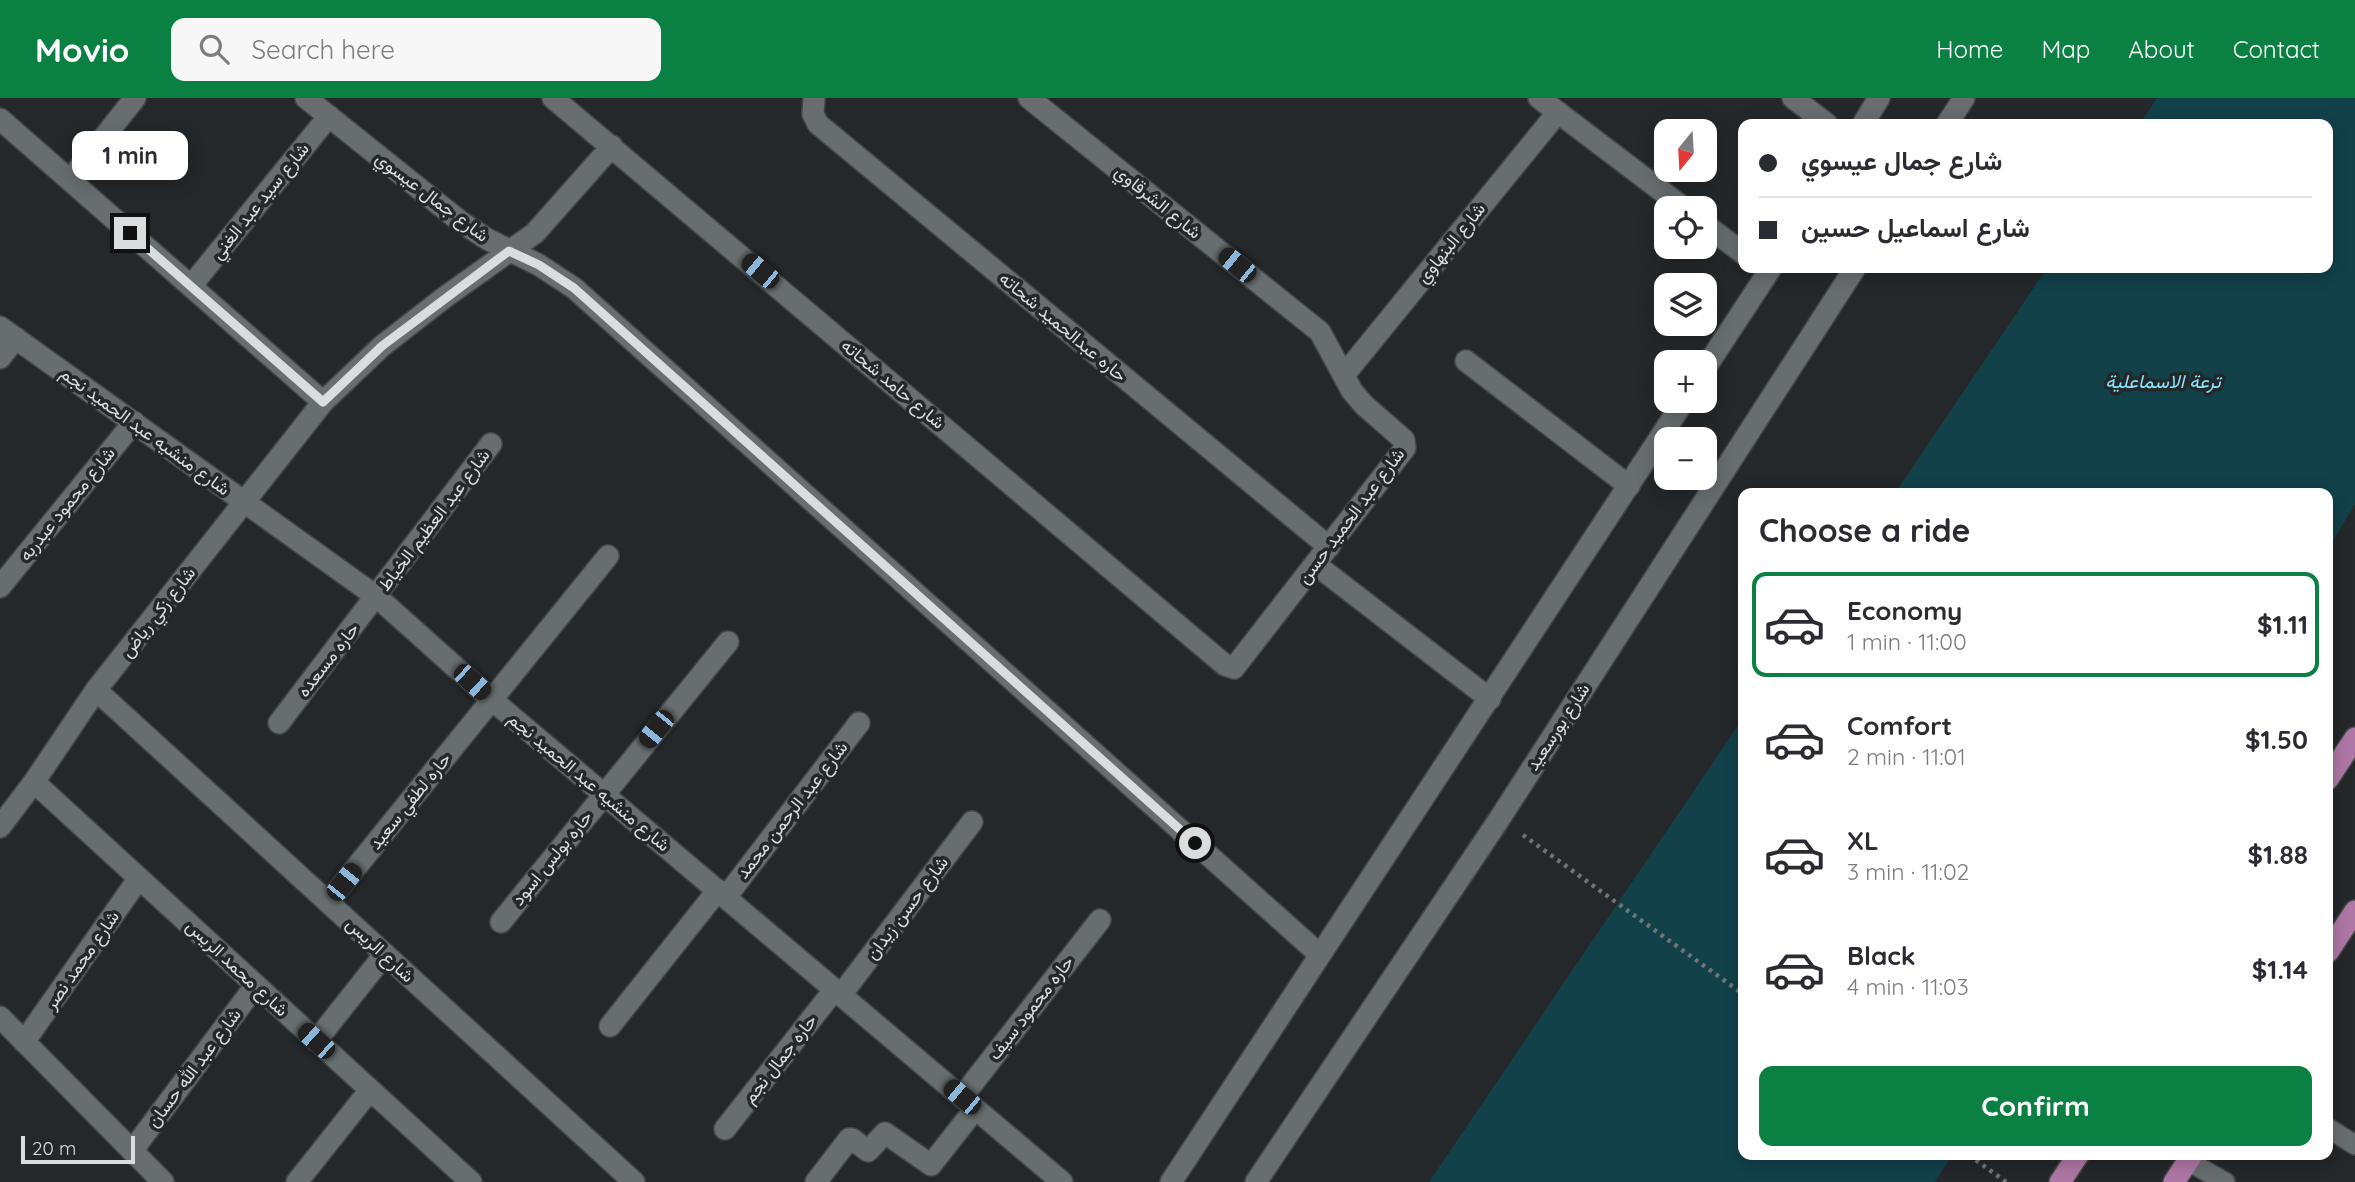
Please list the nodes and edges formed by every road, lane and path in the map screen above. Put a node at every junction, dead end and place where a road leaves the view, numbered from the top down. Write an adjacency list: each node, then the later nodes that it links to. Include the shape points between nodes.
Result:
1 (135, 98): 17 (street)
2 (306, 98): 11 (street, شارع جمال عيسوي)
3 (553, 98): 16 (street, شارع حامد شحاته)
4 (814, 98): 37 (street, حاره عبدالحميد شحاته, via 818,124)
5 (1029, 98): 25 (street, شارع الشرقاوي)
6 (1539, 98): 10 (street)
7 (1793, 98): 13 (street)
8 (1879, 98): 14 (street)
9 (1964, 98): 15 (street)
10 (1558, 112): 18 (street); 30 (street, شارع البنهاوي)
11 (329, 116): 21 (street, شارع جمال عيسوي, via 461,222); 24 (street, شارع سيد عبد الغني)
12 (0, 119): 17 (street)
13 (1820, 119)
14 (1866, 119)
15 (1950, 119)
16 (612, 146): 21 (street, شارع زكي رياض, via 535,233); 43 (street, شارع حامد شحاته, via 1224,665)
17 (69, 180): 24 (street)
18 (1668, 196)
19 (1717, 234): 20 (street)
20 (1738, 249)
21 (509, 251): 31 (street, شارع زكي رياض, via 382,346); 64 (street, شارع جمال عيسوي, via 574,288)
22 (1765, 273): 27 (street)
23 (1851, 273): 53 (street, شارع بورسعيد)
24 (191, 286): 31 (street)
25 (1320, 332): 30 (street, شارع عبد الحميد حسن)
26 (8, 333): 28 (street); 33 (street, شارع منشيه عبد الحميد نجم)
27 (1716, 350)
28 (0, 358)
29 (1466, 361): 35 (street)
30 (1343, 374): 37 (street, شارع عبد الحميد حسن, via 1364,405 1405,444)
31 (323, 402): 36 (street, شارع زكي رياض)
32 (1676, 413): 35 (street)
33 (134, 422): 36 (street, شارع منشيه عبد الحميد نجم); 40 (street, شارع محمود عبدربه)
34 (491, 444): 41 (street, شارع عبد العظيم الخياط)
35 (1629, 486): 46 (street)
36 (245, 502): 41 (street, شارع منشيه عبد الحميد نجم); 44 (street, شارع زكي رياض)
37 (1328, 547): 39 (street, شارع عبد الحميد حسن)
38 (608, 556): 45 (street, حاره لطفي سعيد)
39 (1315, 564): 43 (street, شارع عبد الحميد حسن); 46 (street)
40 (0, 587)
41 (377, 597): 45 (street, شارع منشيه عبد الحميد نجم); 47 (street, حاره مسعده)
42 (728, 642): 52 (street, حاره بولس اسود)
43 (1234, 668)
44 (96, 690): 51 (street, شارع زكي رياض); 58 (street, شارع الريس)
45 (491, 699): 52 (street, شارع منشيه عبد الحميد نجم); 58 (street, حاره لطفي سعيد)
46 (1490, 699): 64 (street)
47 (279, 723)
48 (859, 723): 57 (street, شارع عبد الرحمن محمد)
49 (2355, 738): 50 (main road)
50 (2333, 771)
51 (34, 782): 55 (street, شارع زكي رياض); 56 (street, شارع محمد الريس)
52 (603, 793): 57 (street, شارع منشيه عبد الحميد نجم); 61 (street, حاره بولس اسود)
53 (1500, 818): 66 (path); 89 (street, شارع بورسعيد)
54 (972, 822): 67 (street, شارع حسن زيدان)
55 (0, 827)
56 (139, 878): 65 (street, شارع محمد الريس); 71 (street, شارع محمد نصر)
57 (722, 894): 67 (street, شارع منشيه عبد الحميد نجم); 69 (street, شارع عبد الرحمن محمد)
58 (328, 902): 63 (street, شارع الريس)
59 (2355, 911): 62 (main road)
60 (1100, 920): 73 (street, حاره محمود سيف)
61 (501, 922)
62 (2333, 944)
63 (385, 954): 70 (street); 85 (street, شارع الريس)
64 (1320, 954): 88 (street)
65 (256, 985): 70 (street, شارع محمد الريس); 77 (street, شارع عبد الله حسان)
66 (1738, 990)
67 (838, 992): 73 (street, شارع منشيه عبد الحميد نجم); 74 (street, حاره جمال نجم)
68 (0, 1017): 71 (street)
69 (610, 1026)
70 (316, 1041): 72 (street, شارع محمد الريس)
71 (24, 1042): 77 (street)
72 (370, 1090): 83 (street); 84 (street, شارع محمد الريس)
73 (969, 1103): 86 (street, حاره محمود سيف, via 931,1165 885,1133 869,1151 849,1139); 87 (street, شارع منشيه عبد الحميد نجم)
74 (725, 1129)
75 (2333, 1131): 76 (lane)
76 (2355, 1145)
77 (132, 1151): 82 (street)
78 (1976, 1160): 90 (path)
79 (2075, 1160): 91 (main road)
80 (2189, 1160): 92 (main road)
81 (2193, 1160): 93 (lane)
82 (163, 1182)
83 (297, 1182)
84 (471, 1182)
85 (634, 1182)
86 (816, 1182)
87 (1062, 1182)
88 (1171, 1182)
89 (1256, 1182)
90 (2006, 1182)
91 (2060, 1182)
92 (2174, 1182)
93 (2225, 1182)

